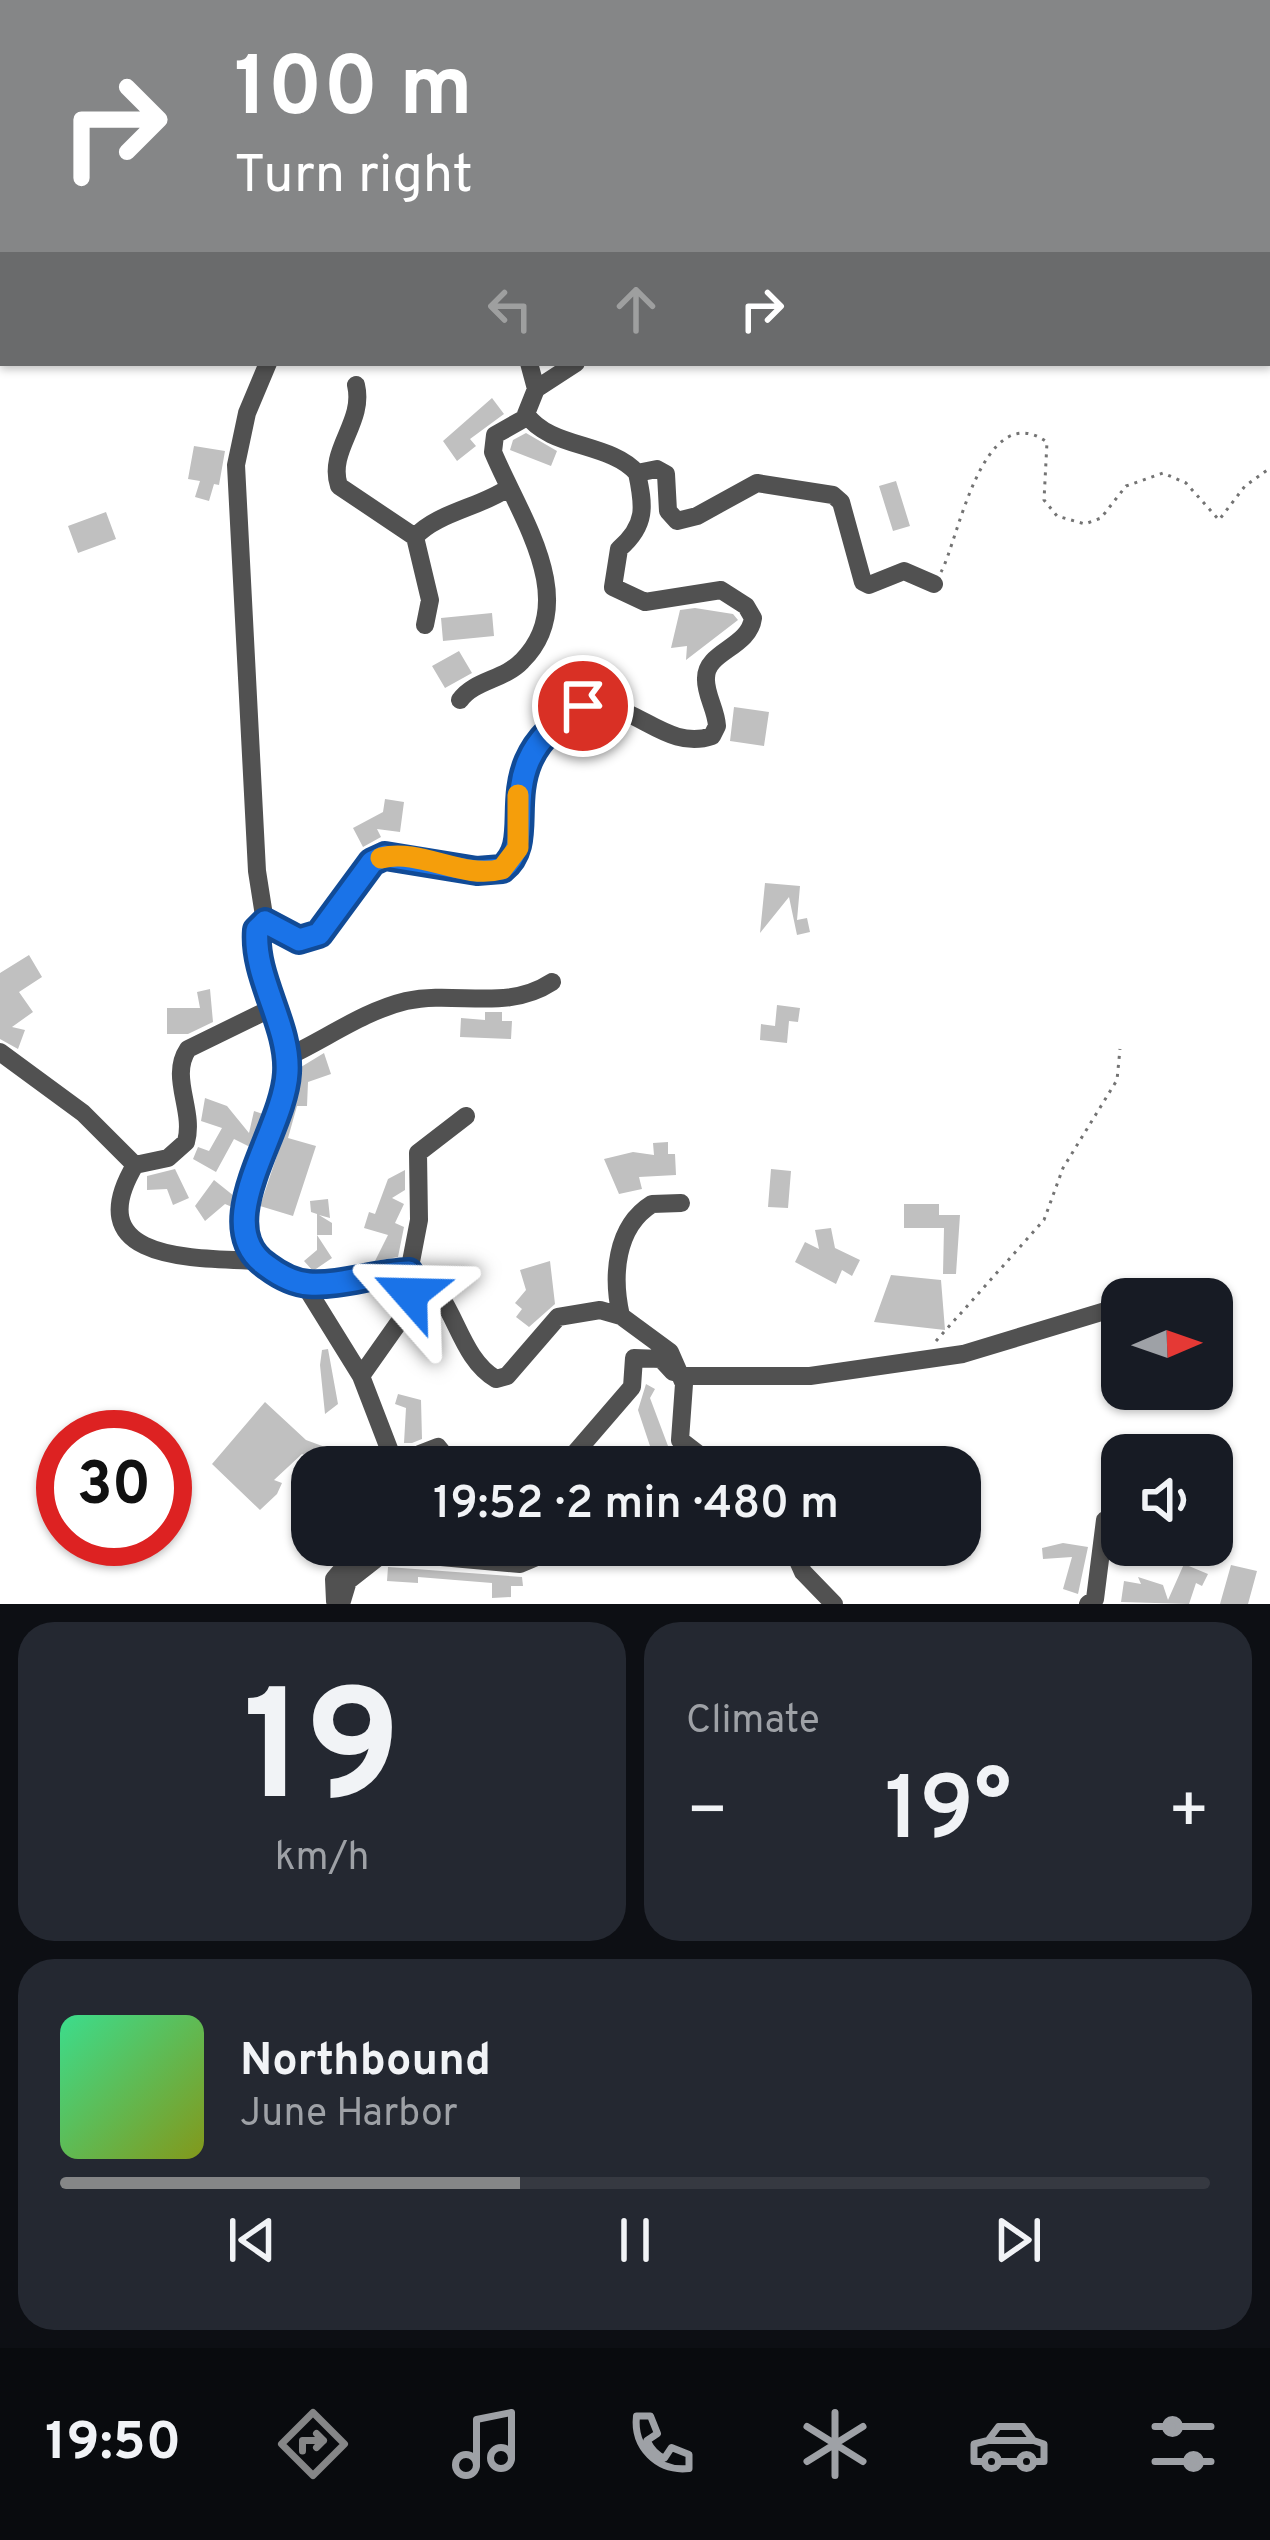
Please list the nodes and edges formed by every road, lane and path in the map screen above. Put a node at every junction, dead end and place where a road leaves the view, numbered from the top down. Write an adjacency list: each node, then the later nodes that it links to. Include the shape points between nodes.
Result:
1 (267, 366): 14 (street, via 236,465)
2 (530, 366): 5 (street)
3 (570, 366): 5 (street)
4 (356, 385): 10 (street, via 358,410 335,466 339,486)
5 (536, 389): 6 (street)
6 (527, 417): 8 (street); 9 (street, via 492,442)
7 (1270, 468): 11 (path, via 1219,520 1186,483 1163,473 1126,486 1101,518 1078,524 1044,500 1047,442 1019,437 982,462)
8 (637, 472): 11 (street, via 666,474 676,521 758,483 833,494 862,582 904,571); 14 (street, via 643,517 620,549 614,587 645,602 721,590 753,619 742,642 705,676 717,726 712,736 684,741 615,705 583,706 529,753 518,791 518,848 502,869 385,856 310,940)
9 (508, 488): 10 (street); 13 (street, via 544,571 550,608 522,662)
10 (415, 537): 12 (street, via 430,599)
11 (934, 584)
12 (425, 625)
13 (460, 700)
14 (265, 922): 16 (street, via 256,940)
15 (553, 982): 19 (street, via 504,1000 453,996 390,1005)
16 (274, 1007): 19 (street); 21 (street, via 188,1048 179,1073 189,1111 186,1142 168,1158)
17 (1120, 1049): 28 (path, via 1117,1080 1063,1168 1044,1220)
18 (0, 1052): 21 (street, via 83,1113)
19 (287, 1057): 23 (street, via 276,1124 243,1207 243,1238)
20 (466, 1116): 24 (street, via 418,1153 419,1220)
21 (136, 1165): 23 (street, via 119,1201 133,1240 164,1253)
22 (680, 1203): 27 (street, via 652,1204 626,1231 616,1281)
23 (260, 1261): 25 (street)
24 (409, 1272): 25 (street); 27 (street, via 429,1280 496,1379 508,1376 558,1317 600,1310); 29 (street, via 409,1307)
25 (304, 1284): 29 (street)
26 (1101, 1313): 28 (street, via 988,1349)
27 (621, 1316): 30 (street, via 670,1352)
28 (923, 1357): 30 (street, via 810,1376)
29 (361, 1376): 32 (street)
30 (683, 1376): 31 (street)
31 (680, 1406): 33 (street, via 668,1365 634,1358 632,1387); 34 (street, via 680,1440)
32 (388, 1446)
33 (581, 1446)
34 (688, 1446)
35 (1101, 1552): 41 (street)
36 (345, 1566): 39 (street, via 334,1579)
37 (367, 1566): 39 (street, via 348,1581)
38 (800, 1566): 40 (street)
39 (339, 1604)
40 (834, 1604)
41 (1088, 1604)

